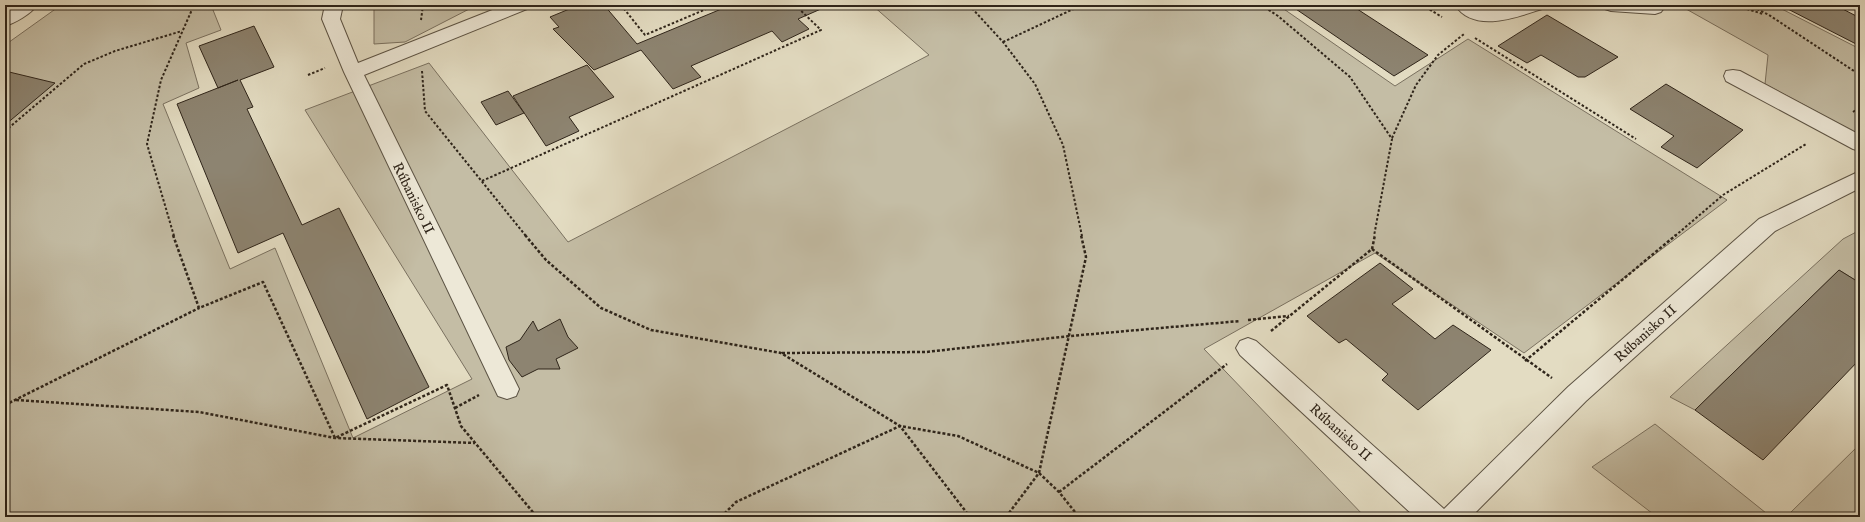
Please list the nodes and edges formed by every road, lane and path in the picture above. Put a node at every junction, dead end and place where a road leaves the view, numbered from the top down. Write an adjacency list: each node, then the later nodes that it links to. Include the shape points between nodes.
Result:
1 (28, 5): 20 (street)
2 (194, 5): 23 (path)
3 (334, 5): 27 (street, Rúbanisko II, via 331,19)
4 (422, 5): 26 (path)
5 (521, 5): 26 (street)
6 (620, 5): 7 (path, via 645,35)
7 (716, 5)
8 (795, 5): 37 (path, via 821,30)
9 (969, 5): 25 (path)
10 (1082, 5): 25 (path)
11 (1261, 5): 33 (path, via 1278,16 1350,77)
12 (1422, 5): 21 (path)
13 (1464, 5): 14 (street, via 1480,14 1505,15)
14 (1536, 5)
15 (1611, 5): 18 (street)
16 (1734, 5): 19 (path)
17 (1749, 5): 19 (path)
18 (1655, 8)
19 (1769, 15): 28 (path)
20 (5, 20)
21 (1447, 21)
22 (1459, 29): 33 (path, via 1466,33 1438,55 1416,85)
23 (182, 31): 32 (path, via 84,64); 39 (path, via 161,80 147,144 178,251)
24 (1472, 37): 34 (path)
25 (1003, 42): 41 (path, via 1035,84 1063,145 1086,257)
26 (419, 47): 27 (street); 37 (path, via 425,111)
27 (353, 72): 45 (street, Rúbanisko II)
28 (1860, 75)
29 (1733, 76): 31 (street)
30 (1860, 107): 31 (path)
31 (1832, 128): 35 (street); 44 (path, via 1723,195)
32 (5, 131)
33 (1392, 139): 38 (path)
34 (1636, 139)
35 (1860, 144)
36 (1860, 179): 46 (street, Rúbanisko II, via 1767,225)
37 (482, 181): 43 (path, via 546,260 601,308 651,330)
38 (1372, 249): 40 (path); 44 (path)
39 (199, 308): 47 (path); 50 (path, via 263,282)
40 (1290, 316): 41 (path); 42 (path)
41 (1070, 336): 43 (path, via 926,352); 52 (path)
42 (1248, 348): 53 (path); 59 (street, Rúbanisko II)
43 (781, 353): 49 (path)
44 (1525, 361): 46 (path)
45 (507, 389)
46 (1577, 394): 60 (street, Rúbanisko II)
47 (16, 400): 48 (path); 50 (path, via 199,412)
48 (5, 405)
49 (900, 426): 52 (path, via 958,436); 55 (path, via 736,502); 56 (path)
50 (334, 438): 51 (path); 51 (path, via 447,386 461,426)
51 (475, 443): 54 (path)
52 (1039, 473): 53 (path); 57 (path)
53 (1058, 492): 58 (path)
54 (537, 517)
55 (721, 517)
56 (970, 517)
57 (1006, 517)
58 (1079, 517)
59 (1434, 517)
60 (1452, 517)

